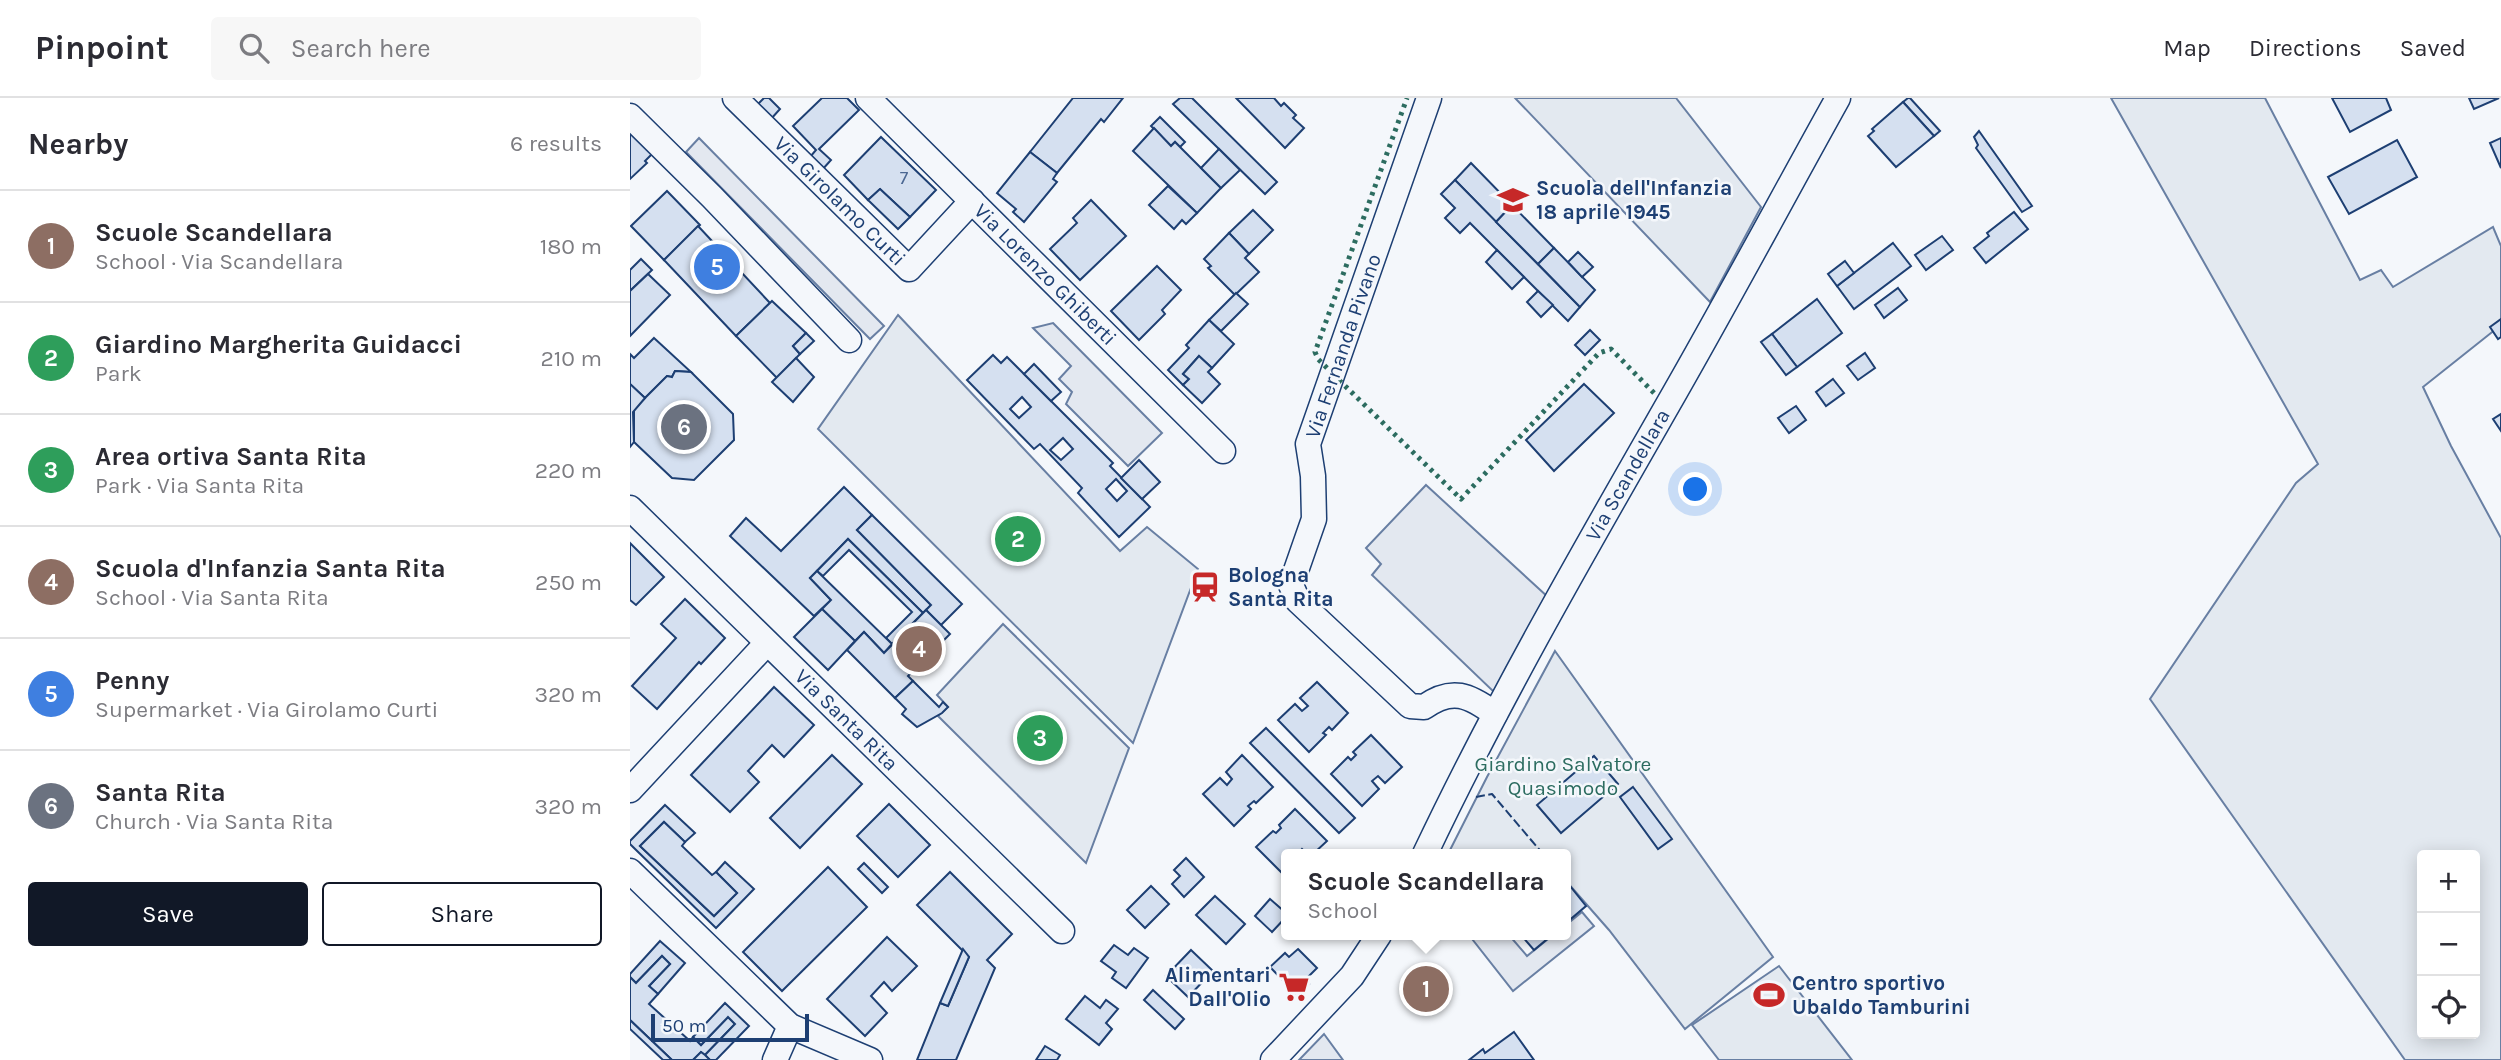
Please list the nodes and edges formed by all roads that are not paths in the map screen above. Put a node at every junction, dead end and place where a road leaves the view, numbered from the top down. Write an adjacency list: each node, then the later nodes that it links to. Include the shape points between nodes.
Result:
1 (735, 98): 6 (street, Via Girolamo Curti, via 909,270)
2 (868, 98): 6 (street, Via Lorenzo Ghiberti)
3 (1429, 98): 11 (street, Via Fernanda Pivano, via 1308,444 1314,519 1291,585 1298,601 1410,706 1424,707 1439,697 1460,696 1476,700)
4 (1838, 98): 11 (street, Via Scandellara)
5 (630, 117): 7 (street)
6 (972, 201): 8 (street, Via Lorenzo Ghiberti)
7 (849, 340)
8 (1223, 452)
9 (630, 508): 10 (street, Via Santa Rita)
10 (767, 643): 12 (street); 15 (street, Via Santa Rita)
11 (1494, 714): 13 (street, Via Scandellara)
12 (630, 790)
13 (1428, 849)
14 (630, 871): 17 (street)
15 (1062, 931)
16 (1376, 940): 20 (street, via 1352,976)
17 (790, 1026): 18 (street); 19 (street)
18 (775, 1060)
19 (870, 1060)
20 (1273, 1060)

